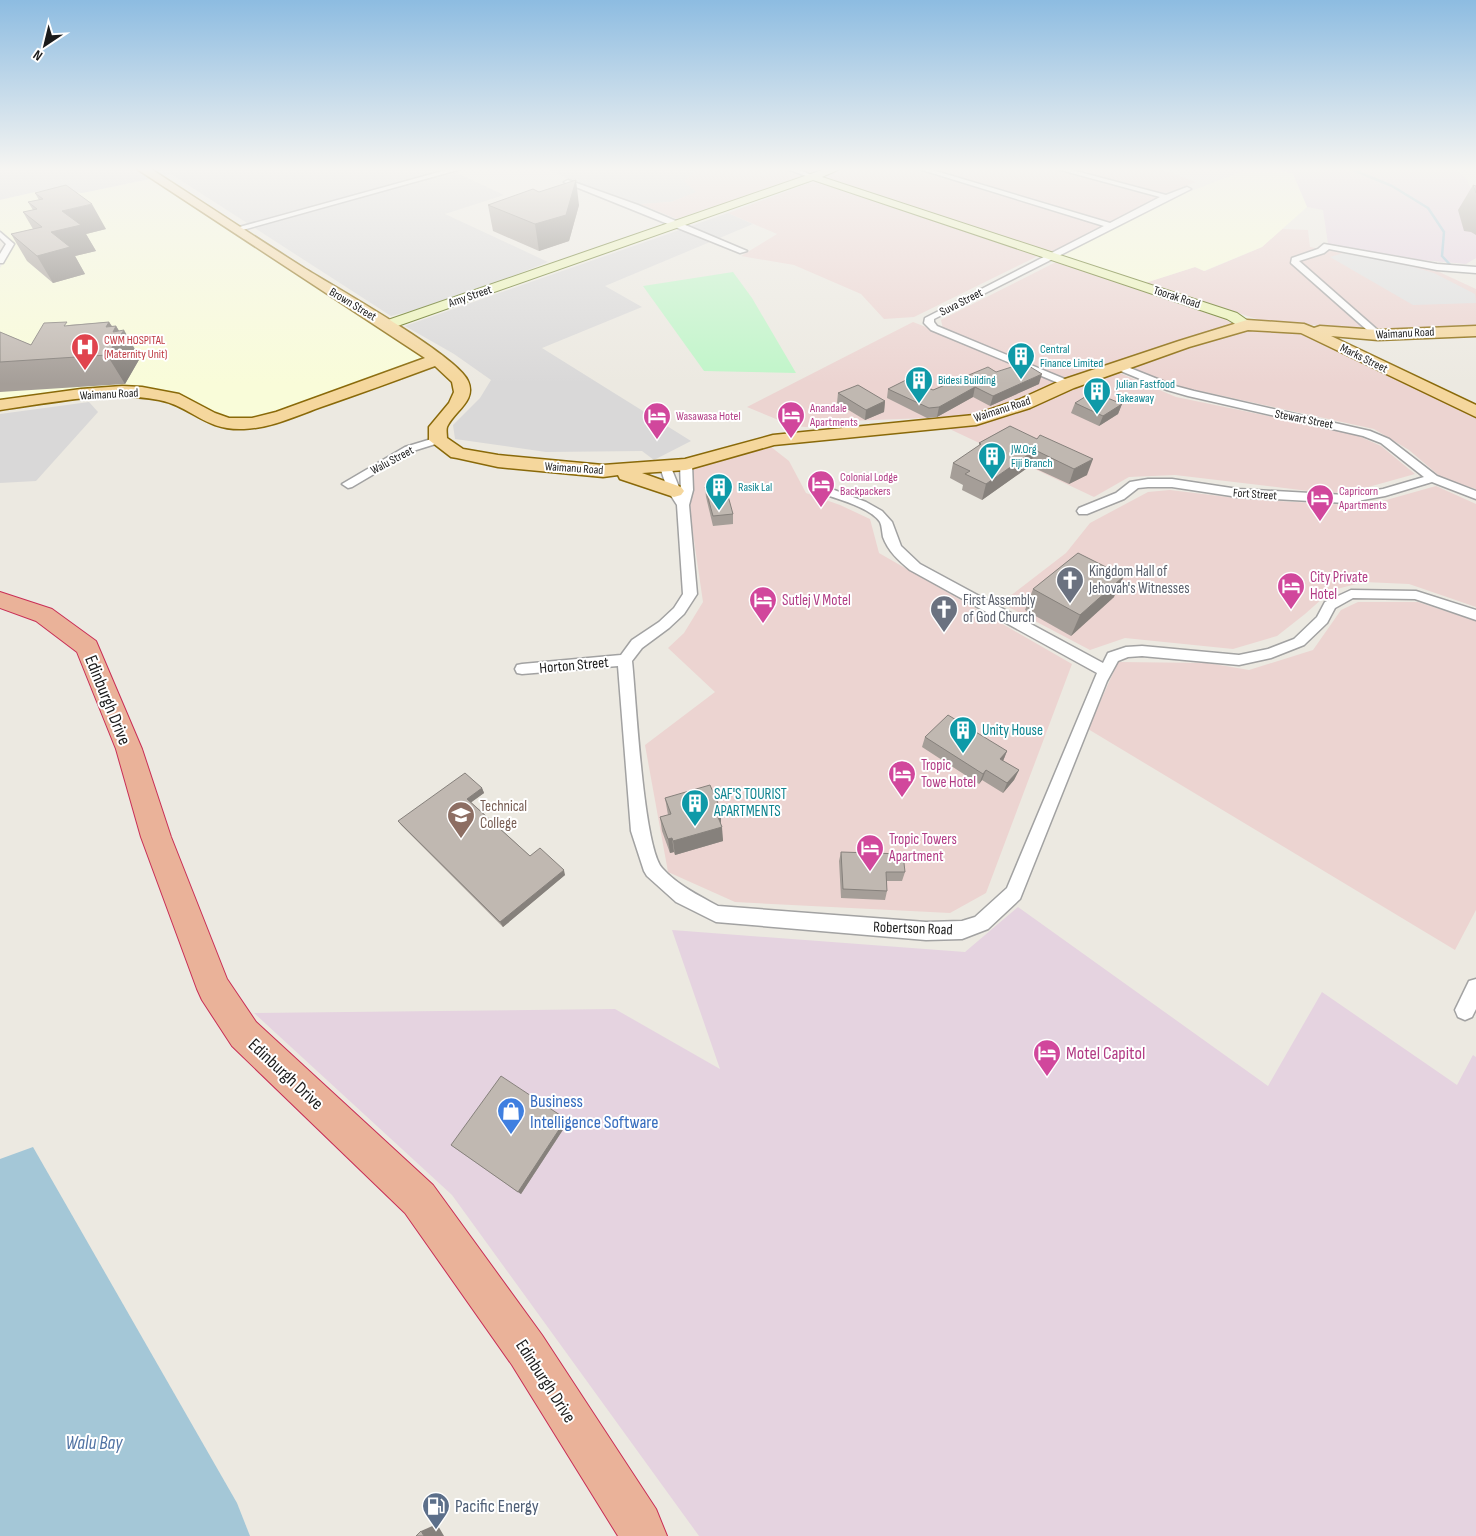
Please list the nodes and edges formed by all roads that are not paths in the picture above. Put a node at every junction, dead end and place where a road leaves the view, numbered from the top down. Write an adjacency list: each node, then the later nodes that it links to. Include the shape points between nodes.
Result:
1 (7, 241): 9 (street, via 10,244)
2 (254, 241): 11 (main road, Brown Street)
3 (630, 241): 11 (main road, Amy Street)
4 (718, 241): 7 (street)
5 (1007, 241): 8 (main road, Toorak Road)
6 (1083, 241): 8 (street, Suva Street)
7 (743, 251)
8 (1053, 256): 12 (main road, Toorak Road, via 1232,316); 18 (street, Suva Street, via 930,318 929,323 934,328)
9 (0, 260)
10 (1476, 270): 15 (street, via 1437,267 1327,246 1295,260)
11 (387, 325): 16 (main road, Brown Street)
12 (1248, 325): 13 (main road, Marks Street); 17 (main road, Waimanu Road)
13 (1304, 329): 15 (main road, Waimanu Road); 20 (main road, Marks Street)
14 (1476, 331): 15 (main road, Waimanu Road)
15 (1378, 335)
16 (436, 360): 19 (main road, Waimanu Road, via 298,409 244,424 225,424 164,395 133,391); 21 (main road, via 448,367 460,381 462,392 458,404 438,427)
17 (1120, 367): 18 (main road, Waimanu Road); 25 (street, Stewart Street, via 1192,394 1366,432 1385,441)
18 (1068, 384): 22 (main road, Waimanu Road, via 1024,404 976,420 773,440)
19 (0, 406)
20 (1476, 412)
21 (438, 440): 24 (main road, Waimanu Road, via 457,453 498,461); 26 (street, Walu Street, via 409,449)
22 (686, 464): 23 (main road, Waimanu Road); 29 (street, via 687,490)
23 (666, 467): 24 (main road, Waimanu Road); 29 (street)
24 (603, 470): 29 (main road, via 650,481)
25 (1433, 478): 28 (street, Stewart Street); 30 (street, Fort Street, via 1346,499 1238,493 1172,483 1148,483 1134,485 1120,496)
26 (348, 484)
27 (817, 488): 35 (street, via 882,516 895,548 915,568)
28 (1476, 495)
29 (678, 498): 33 (street, via 690,594 679,611 637,644)
30 (1083, 511)
31 (0, 600): 38 (highway, Edinburgh Drive, via 44,615 87,647 129,749 156,837 214,989 244,1034 419,1199 527,1350)
32 (1476, 615): 35 (street, Robertson Road, via 1416,595 1351,594 1330,605 1322,620 1299,642 1271,653 1239,660 1126,652 1113,657)
33 (625, 660): 34 (street, Horton Street); 35 (street, Robertson Road, via 640,831 653,871 682,896 716,914 926,931 962,930 981,923 1014,893)
34 (522, 669)
35 (1104, 670)
36 (1476, 988): 37 (street)
37 (1464, 1010)
38 (642, 1533)

